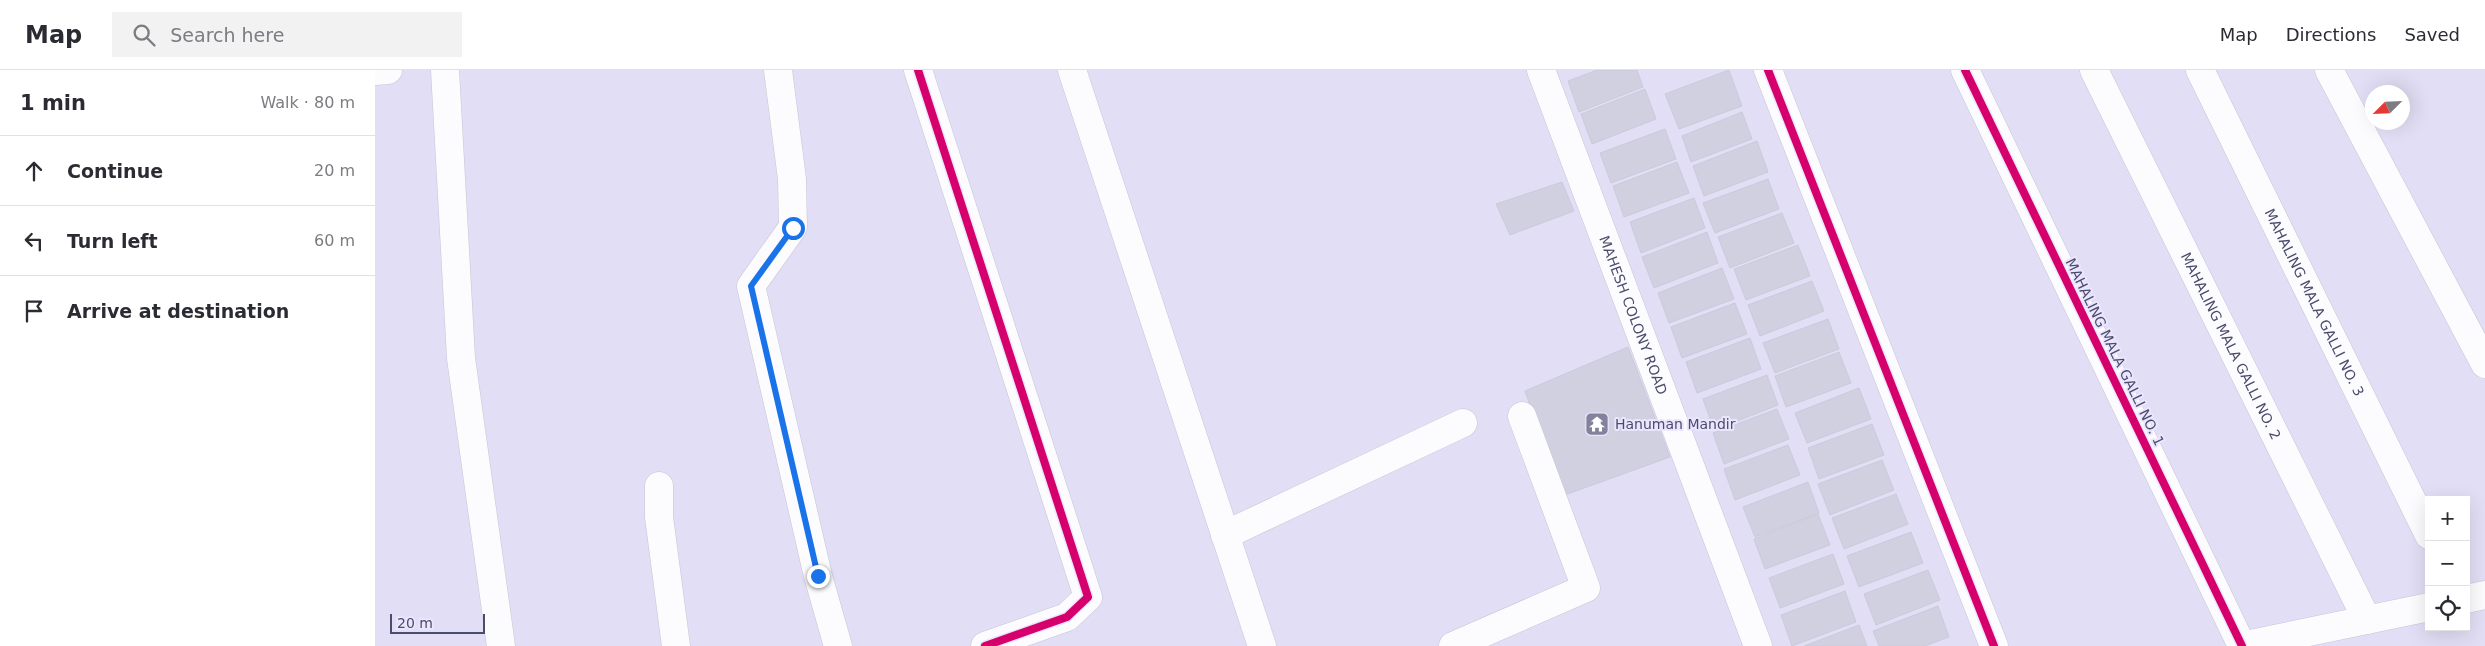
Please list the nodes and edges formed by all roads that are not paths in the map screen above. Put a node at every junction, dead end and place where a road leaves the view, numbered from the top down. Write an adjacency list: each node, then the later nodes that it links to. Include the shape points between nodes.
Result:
1 (388, 70): 12 (street)
2 (445, 70): 23 (street, via 461,358)
3 (778, 70): 25 (street, via 792,179 793,228 751,286 818,576)
4 (918, 70): 26 (street, via 1087,597 1067,617)
5 (1072, 70): 18 (street)
6 (1541, 70): 29 (street, MAHESH COLONY ROAD)
7 (1768, 70): 30 (street)
8 (1965, 70): 31 (street, MAHALING MALA GALLI NO. 1)
9 (2094, 70): 22 (street, MAHALING MALA GALLI NO. 2)
10 (2200, 70): 17 (street, MAHALING MALA GALLI NO. 3)
11 (2329, 70): 13 (street)
12 (375, 71)
13 (2485, 364)
14 (1522, 416): 28 (street, via 1586,588)
15 (1463, 422): 18 (street)
16 (659, 486): 24 (street, via 659,517)
17 (2425, 527)
18 (1225, 535): 27 (street)
19 (2485, 595): 20 (street)
20 (2470, 598)
21 (2425, 608): 22 (street)
22 (2367, 620): 31 (street)
23 (501, 646)
24 (676, 646)
25 (838, 646)
26 (985, 646)
27 (1262, 646)
28 (1453, 646)
29 (1759, 646)
30 (1994, 646)
31 (2242, 646)

